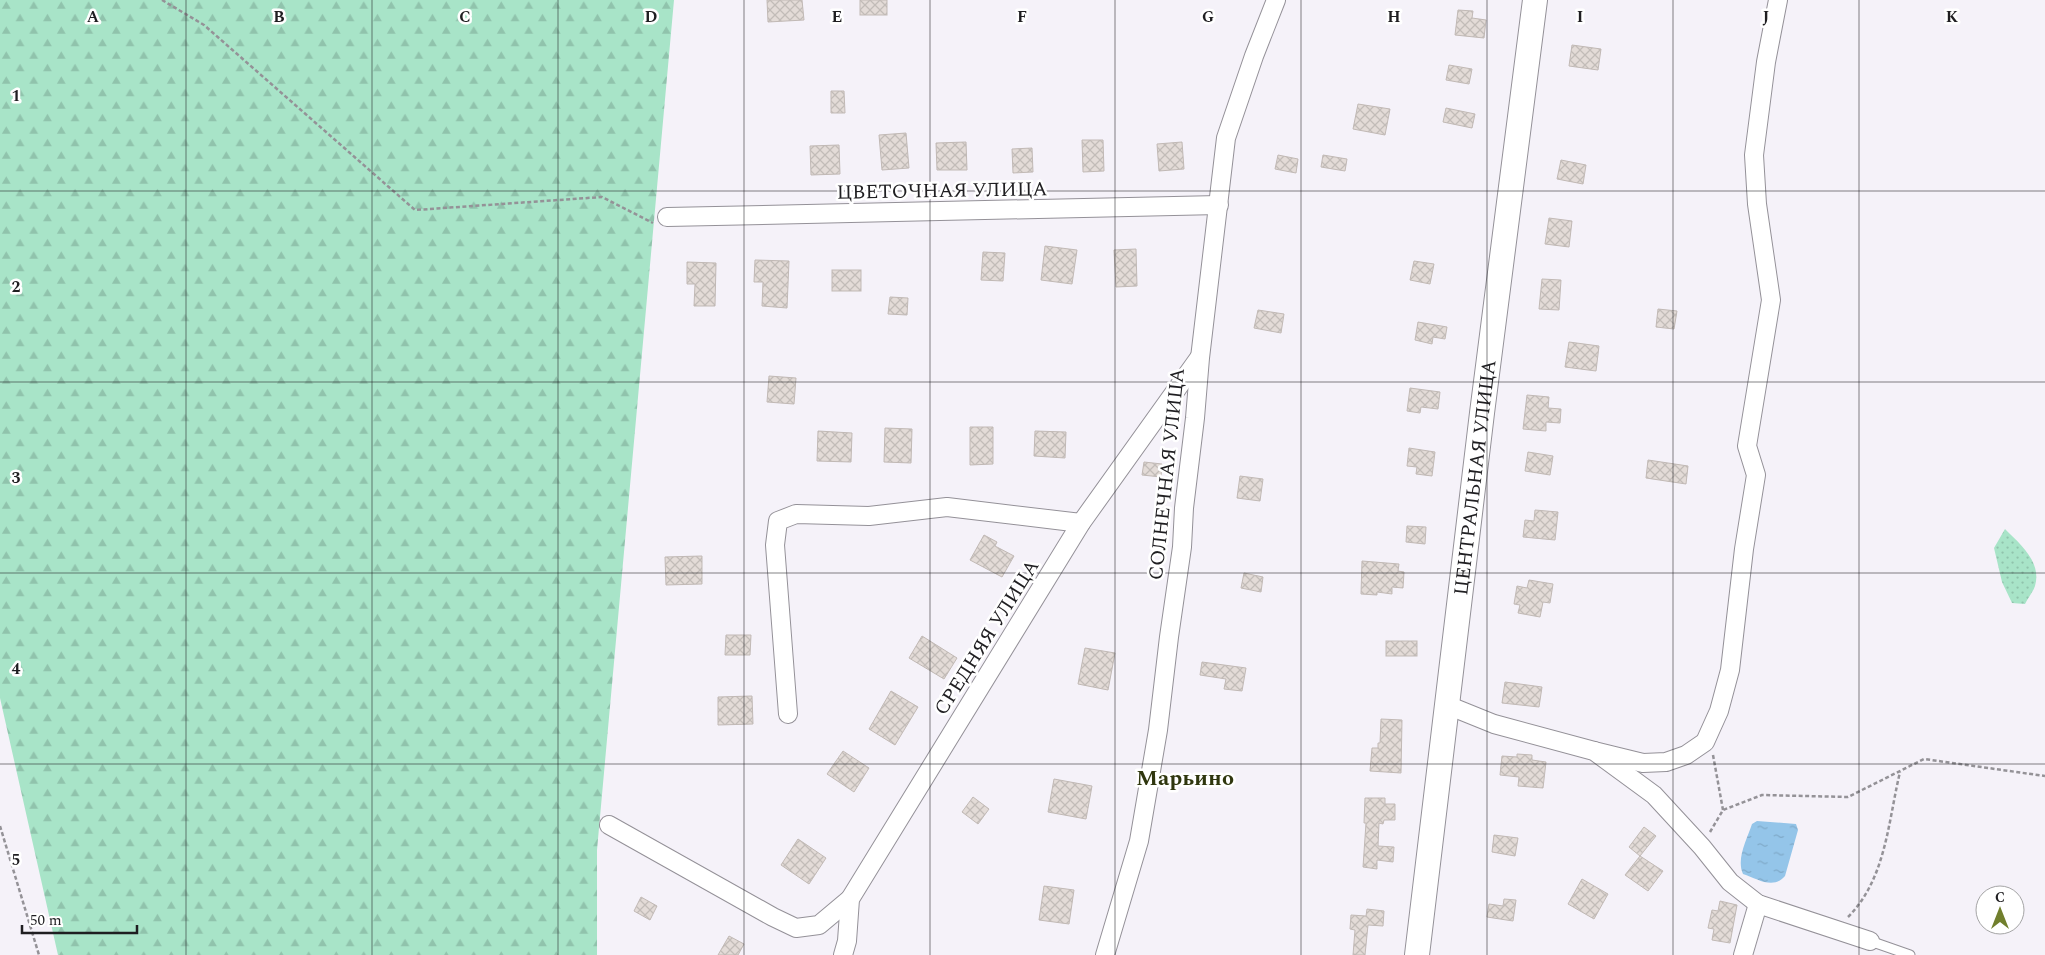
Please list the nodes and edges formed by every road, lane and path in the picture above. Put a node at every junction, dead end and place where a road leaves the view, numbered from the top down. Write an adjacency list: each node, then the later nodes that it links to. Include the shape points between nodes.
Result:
1 (162, 0): 6 (path, via 204,25 415,210 602,197)
2 (1276, 0): 5 (street, СОЛНЕЧНАЯ УЛИЦА, via 1226,138)
3 (1535, 0): 9 (main road, ЦЕНТРАЛЬНАЯ УЛИЦА)
4 (1778, 0): 11 (street, via 1754,155 1757,204 1771,300 1747,446 1756,474 1730,670)
5 (1219, 204): 6 (street, ЦВЕТОЧНАЯ УЛИЦА); 7 (street, СОЛНЕЧНАЯ УЛИЦА)
6 (662, 221)
7 (1200, 358): 8 (street, СРЕДНЯЯ УЛИЦА); 25 (street, СОЛНЕЧНАЯ УЛИЦА, via 1182,547 1158,730 1139,842)
8 (1081, 523): 10 (street, via 947,507 869,516 796,514 778,521 775,545); 19 (street, СРЕДНЯЯ УЛИЦА)
9 (1447, 705): 12 (street, via 1494,724); 26 (main road, ЦЕНТРАЛЬНАЯ УЛИЦА)
10 (788, 714)
11 (1709, 734): 12 (street, via 1705,742 1666,762 1642,763); 15 (path)
12 (1594, 752): 18 (street, via 1654,795)
13 (1900, 771): 14 (path, via 1924,759); 15 (path, via 1848,797 1762,795); 21 (path, via 1883,856 1859,906)
14 (2045, 776)
15 (1723, 810): 18 (path)
16 (609, 825): 19 (street, via 796,928 819,925)
17 (0, 826): 23 (path)
18 (1702, 847): 20 (street, via 1730,882)
19 (850, 899): 24 (street, СРЕДНЯЯ УЛИЦА)
20 (1758, 904): 21 (street); 27 (street)
21 (1833, 929): 22 (street)
22 (1870, 941): 28 (lane)
23 (39, 955)
24 (843, 955)
25 (1105, 955)
26 (1417, 955)
27 (1743, 955)
28 (1910, 955)

